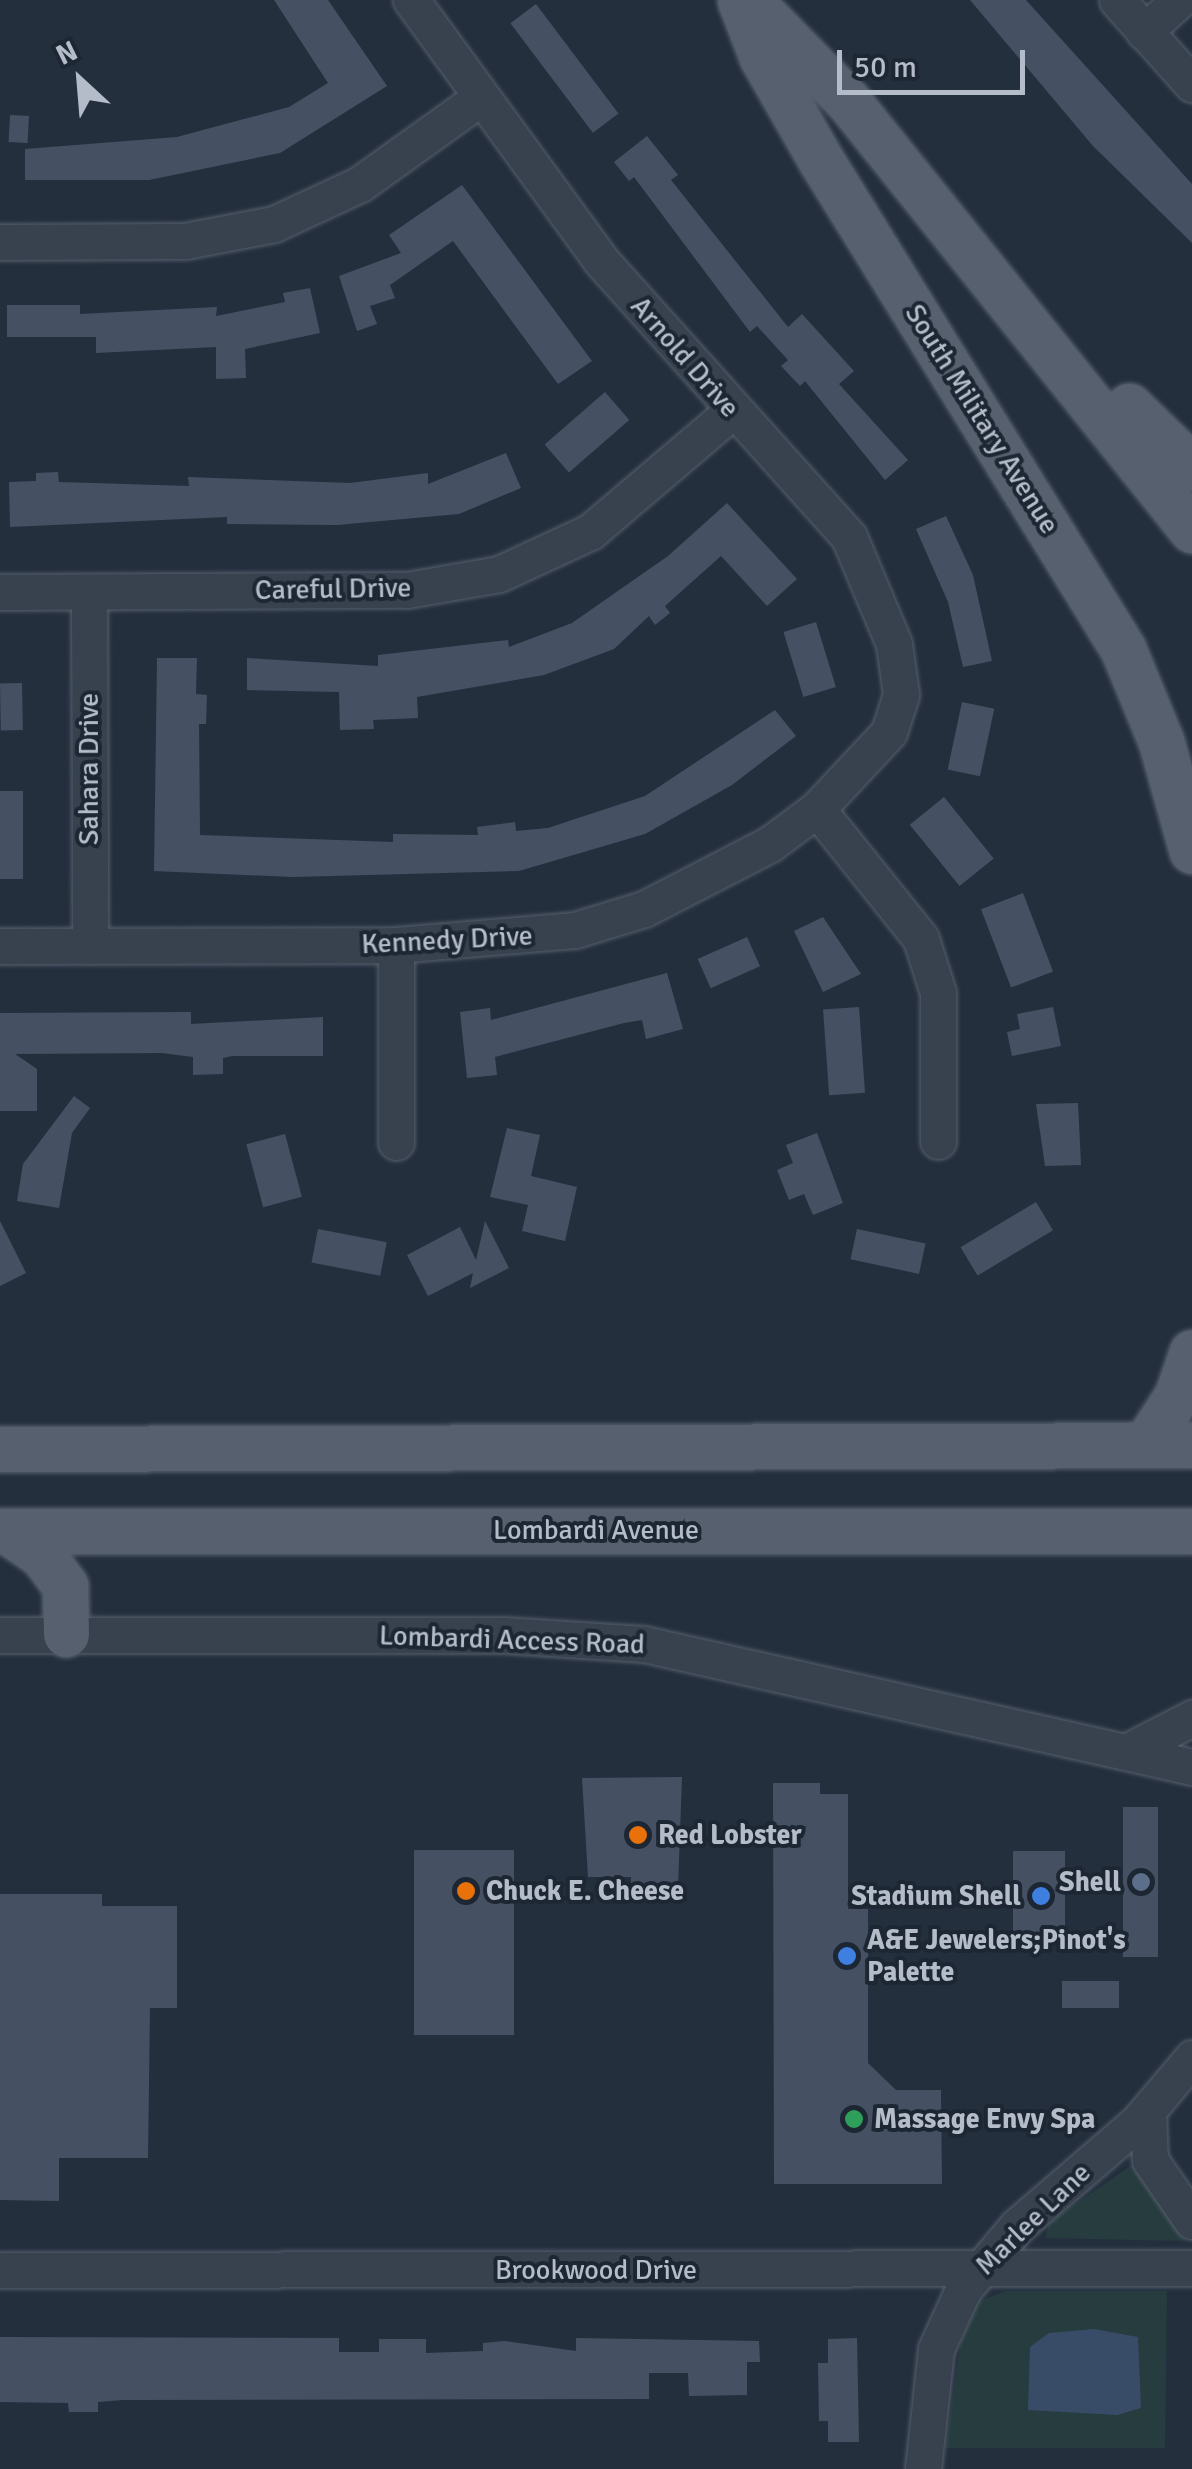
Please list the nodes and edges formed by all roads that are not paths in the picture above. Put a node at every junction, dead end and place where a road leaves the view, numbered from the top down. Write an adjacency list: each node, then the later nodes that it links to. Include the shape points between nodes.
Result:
1 (411, 0): 8 (street, Arnold Drive)
2 (740, 0): 18 (main road, South Military Avenue, via 814,149 1123,649 1156,727)
3 (749, 0): 10 (main road, via 834,84)
4 (1117, 0): 6 (street)
5 (1179, 0): 6 (street)
6 (1144, 32): 7 (street)
7 (1192, 84)
8 (480, 98): 9 (street, via 360,184 274,224 185,241); 11 (street, Arnold Drive, via 600,259)
9 (0, 242)
10 (1054, 356): 12 (main road, via 1102,380); 13 (main road)
11 (732, 411): 15 (street, Careful Drive, via 590,532 499,574 407,590); 16 (street, Arnold Drive, via 849,536 894,644 901,694)
12 (1192, 467)
13 (1192, 530)
14 (0, 592): 15 (street, Careful Drive)
15 (89, 592): 21 (street, Sahara Drive)
16 (889, 732): 17 (street, Kennedy Drive)
17 (817, 809): 19 (street, Kennedy Drive, via 709,881 644,909 515,940); 23 (street, via 922,939 938,994)
18 (1192, 851)
19 (396, 945): 21 (street, Kennedy Drive); 22 (street)
20 (0, 946): 21 (street, Kennedy Drive)
21 (90, 946)
22 (396, 1142)
23 (938, 1142)
24 (1192, 1352): 25 (main road, via 1177,1396)
25 (1145, 1445): 26 (main road); 27 (main road)
26 (1192, 1446)
27 (0, 1449)
28 (3, 1531): 30 (main road, Lombardi Avenue); 31 (main road, via 42,1555)
29 (1192, 1531): 30 (main road, Lombardi Avenue)
30 (121, 1532): 31 (main road)
31 (64, 1586): 32 (main road)
32 (66, 1634): 33 (street, Lombardi Access Road); 35 (street, Lombardi Access Road, via 644,1644 1004,1730)
33 (0, 1636)
34 (1192, 1718): 35 (street)
35 (1132, 1749): 36 (street, Lombardi Access Road)
36 (1192, 1767)
37 (1192, 2058): 38 (street, Marlee Lane)
38 (1148, 2111): 39 (street, via 1150,2160); 40 (street, Marlee Lane)
39 (1192, 2222)
40 (981, 2266): 41 (street, Brookwood Drive); 42 (street, Brookwood Drive); 43 (street, Marlee Lane, via 936,2349)
41 (1192, 2268)
42 (0, 2270)
43 (923, 2469)

